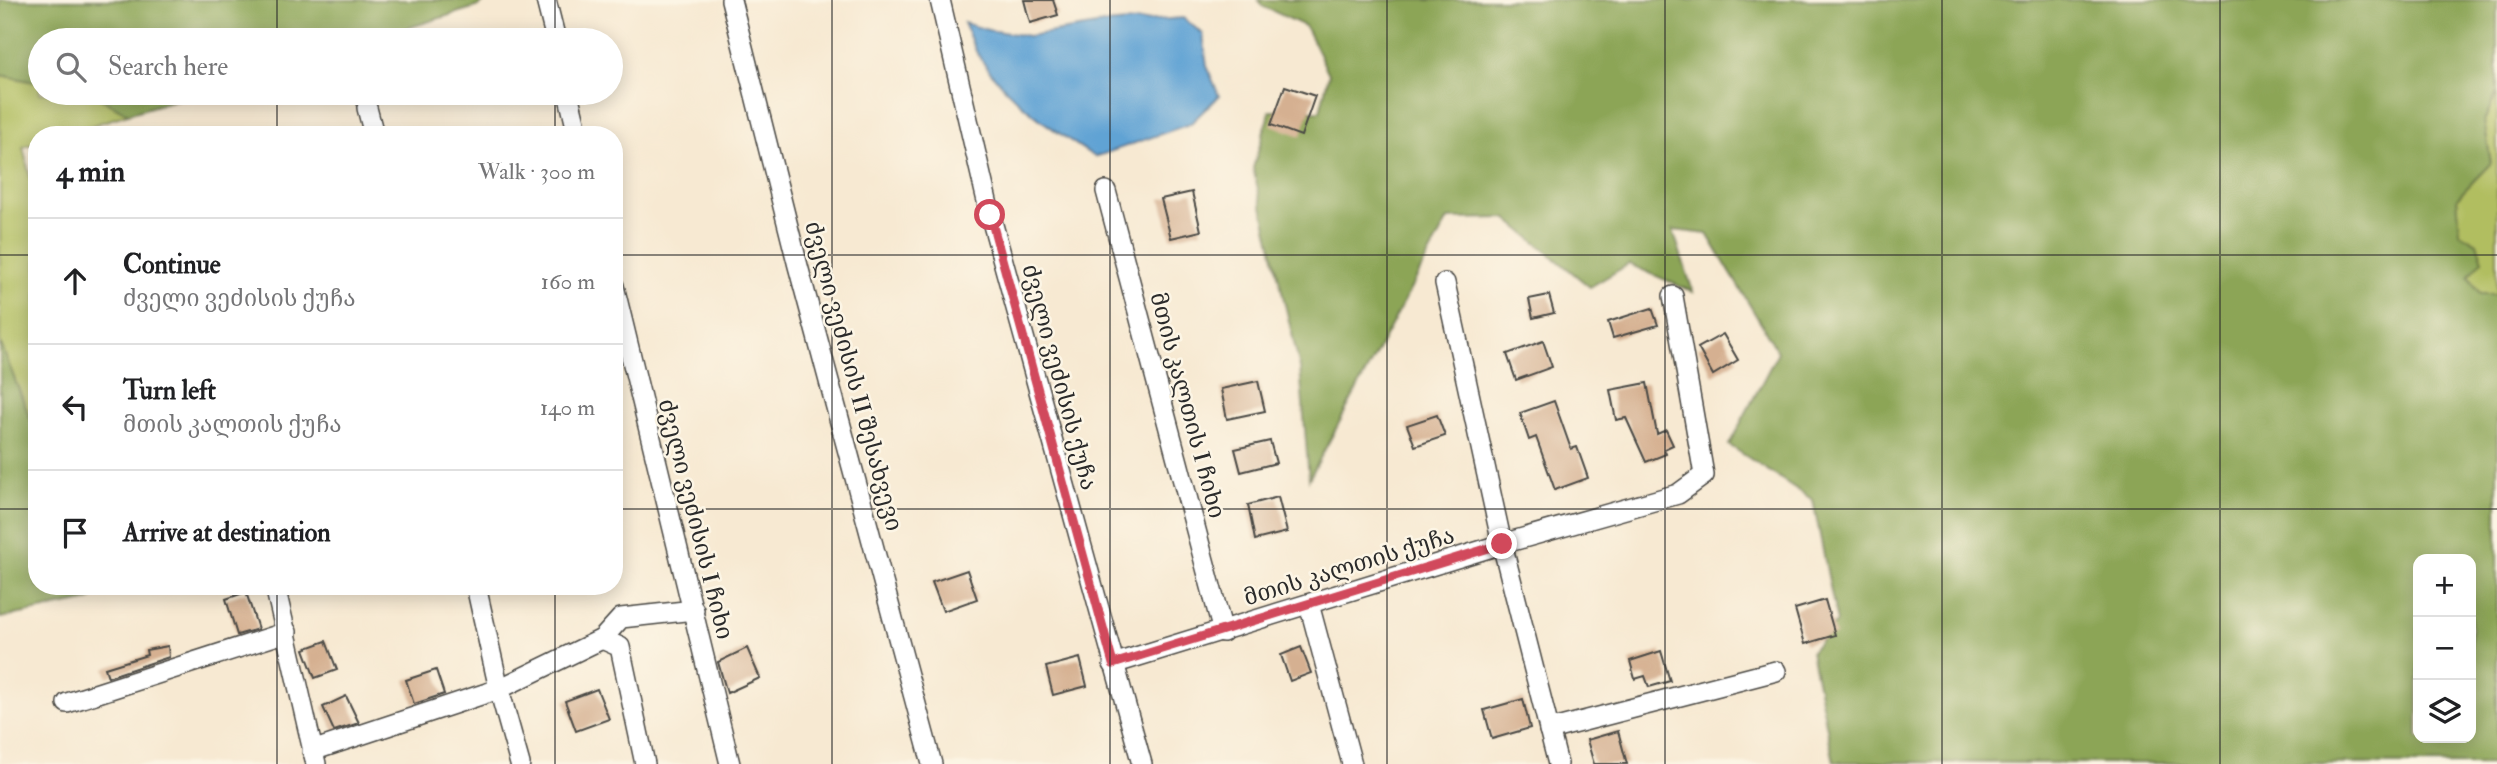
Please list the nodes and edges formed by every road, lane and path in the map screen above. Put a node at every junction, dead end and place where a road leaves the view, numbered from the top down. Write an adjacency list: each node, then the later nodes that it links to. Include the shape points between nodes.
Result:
1 (546, 0): 4 (street)
2 (731, 0): 30 (street, ძველი ვეძისის II შესახვევი)
3 (940, 0): 21 (street, ძველი ვეძისის ქუჩა, via 990,215)
4 (553, 28)
5 (571, 105): 8 (street)
6 (368, 108): 7 (street)
7 (372, 126)
8 (576, 126)
9 (1107, 191): 19 (street, მთის კალთის I ჩიხი)
10 (1445, 283): 13 (street)
11 (1673, 296): 13 (street, მთის კალთის ქუჩა, via 1704,475 1678,494)
12 (623, 322): 17 (street, ძველი ვეძისის I ჩიხი)
13 (1502, 544): 16 (street, მთის კალთის ქუჩა); 25 (street)
14 (277, 595): 18 (street)
15 (478, 595): 23 (street)
16 (1309, 604): 19 (street, მთის კალთის ქუჩა); 32 (street)
17 (694, 610): 20 (street, via 621,618); 29 (street, ძველი ვეძისის I ჩიხი)
18 (286, 632): 24 (street); 26 (street)
19 (1223, 632): 21 (street, მთის კალთის ქუჩა)
20 (602, 639): 23 (street); 28 (street, via 620,647)
21 (1113, 664): 31 (street, ძველი ვეძისის ქუჩა)
22 (1776, 671): 25 (street)
23 (499, 689): 26 (street); 27 (street)
24 (67, 703)
25 (1549, 730): 33 (street)
26 (314, 757)
27 (520, 764)
28 (645, 764)
29 (730, 764)
30 (932, 764)
31 (1142, 764)
32 (1352, 764)
33 (1558, 764)

